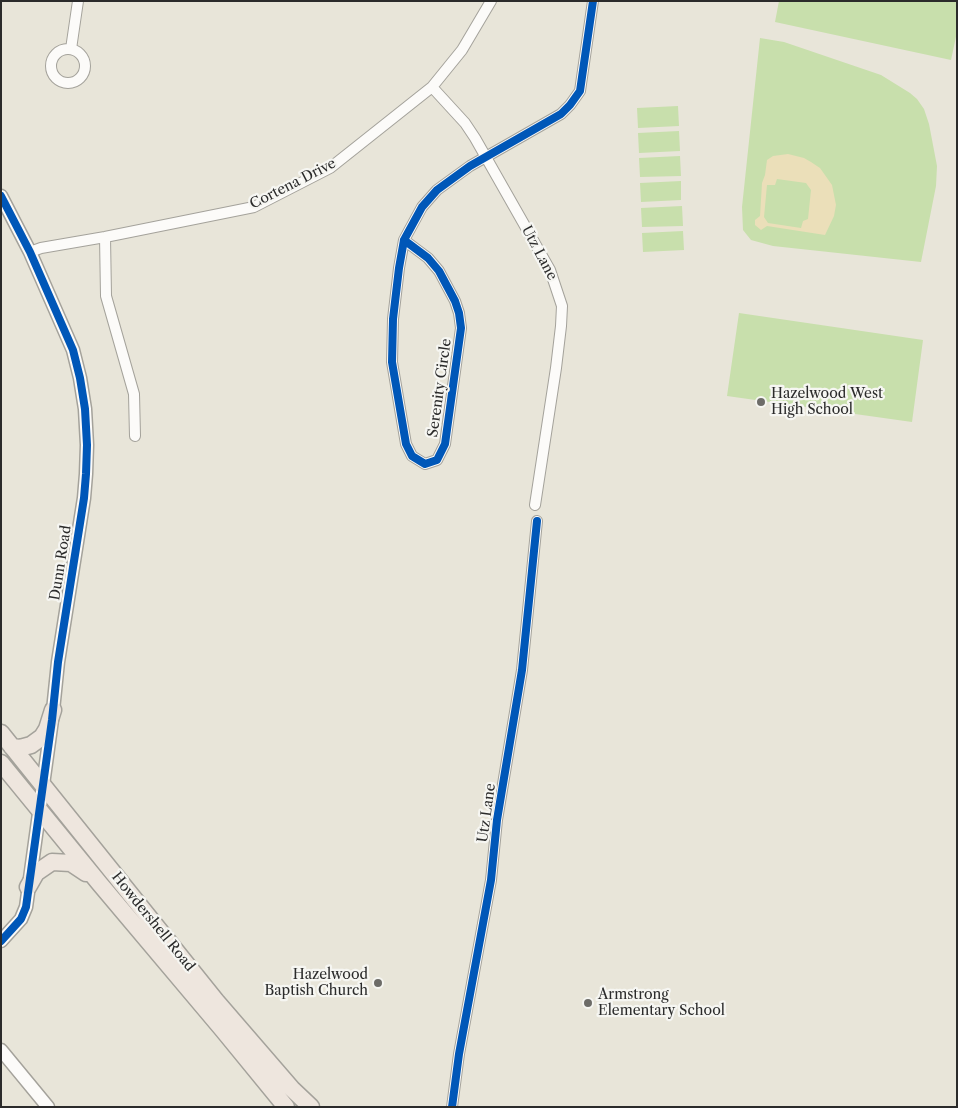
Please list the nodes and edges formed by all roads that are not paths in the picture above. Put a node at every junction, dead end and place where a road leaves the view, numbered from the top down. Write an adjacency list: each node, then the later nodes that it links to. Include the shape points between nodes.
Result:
1 (78, 1): 4 (street)
2 (491, 1): 5 (street, Cortena Drive, via 462,50)
3 (593, 1): 6 (street, Serenity Circle, via 580,92 561,114)
4 (71, 49)
5 (432, 86): 6 (street, Utz Lane, via 465,123); 8 (street, Cortena Drive, via 330,168 254,207)
6 (486, 157): 9 (street, Serenity Circle, via 437,190 422,207); 12 (street, Utz Lane, via 550,270 562,306)
7 (1, 196): 10 (street, Dunn Road)
8 (105, 237): 10 (street, Cortena Drive); 11 (street, via 106,296 134,394)
9 (404, 240): 9 (street, Serenity Circle, via 393,319 392,362 406,444 412,456 425,464 437,460 445,444 461,328 455,301 439,271)
10 (30, 252): 14 (street, Dunn Road, via 73,350 85,409 86,474)
11 (135, 436)
12 (535, 505)
13 (537, 521): 27 (street, Utz Lane, via 522,670 491,880)
14 (53, 710): 16 (main road, via 42,737 31,745); 18 (street, Dunn Road)
15 (1, 733): 16 (main road, Howdershell Road)
16 (12, 747): 18 (main road, Howdershell Road)
17 (1, 763): 19 (main road, Howdershell Road)
18 (42, 784): 19 (street, Dunn Road); 26 (main road, Howdershell Road, via 216,1001)
19 (39, 810): 20 (main road, Howdershell Road); 21 (street, Dunn Road)
20 (100, 884): 21 (main road, via 71,863 59,861 36,873); 25 (main road, Howdershell Road)
21 (28, 887): 22 (street, Dunn Road, via 21,919)
22 (1, 941)
23 (1, 1050): 24 (street)
24 (48, 1107)
25 (286, 1107)
26 (311, 1107)
27 (452, 1107)

